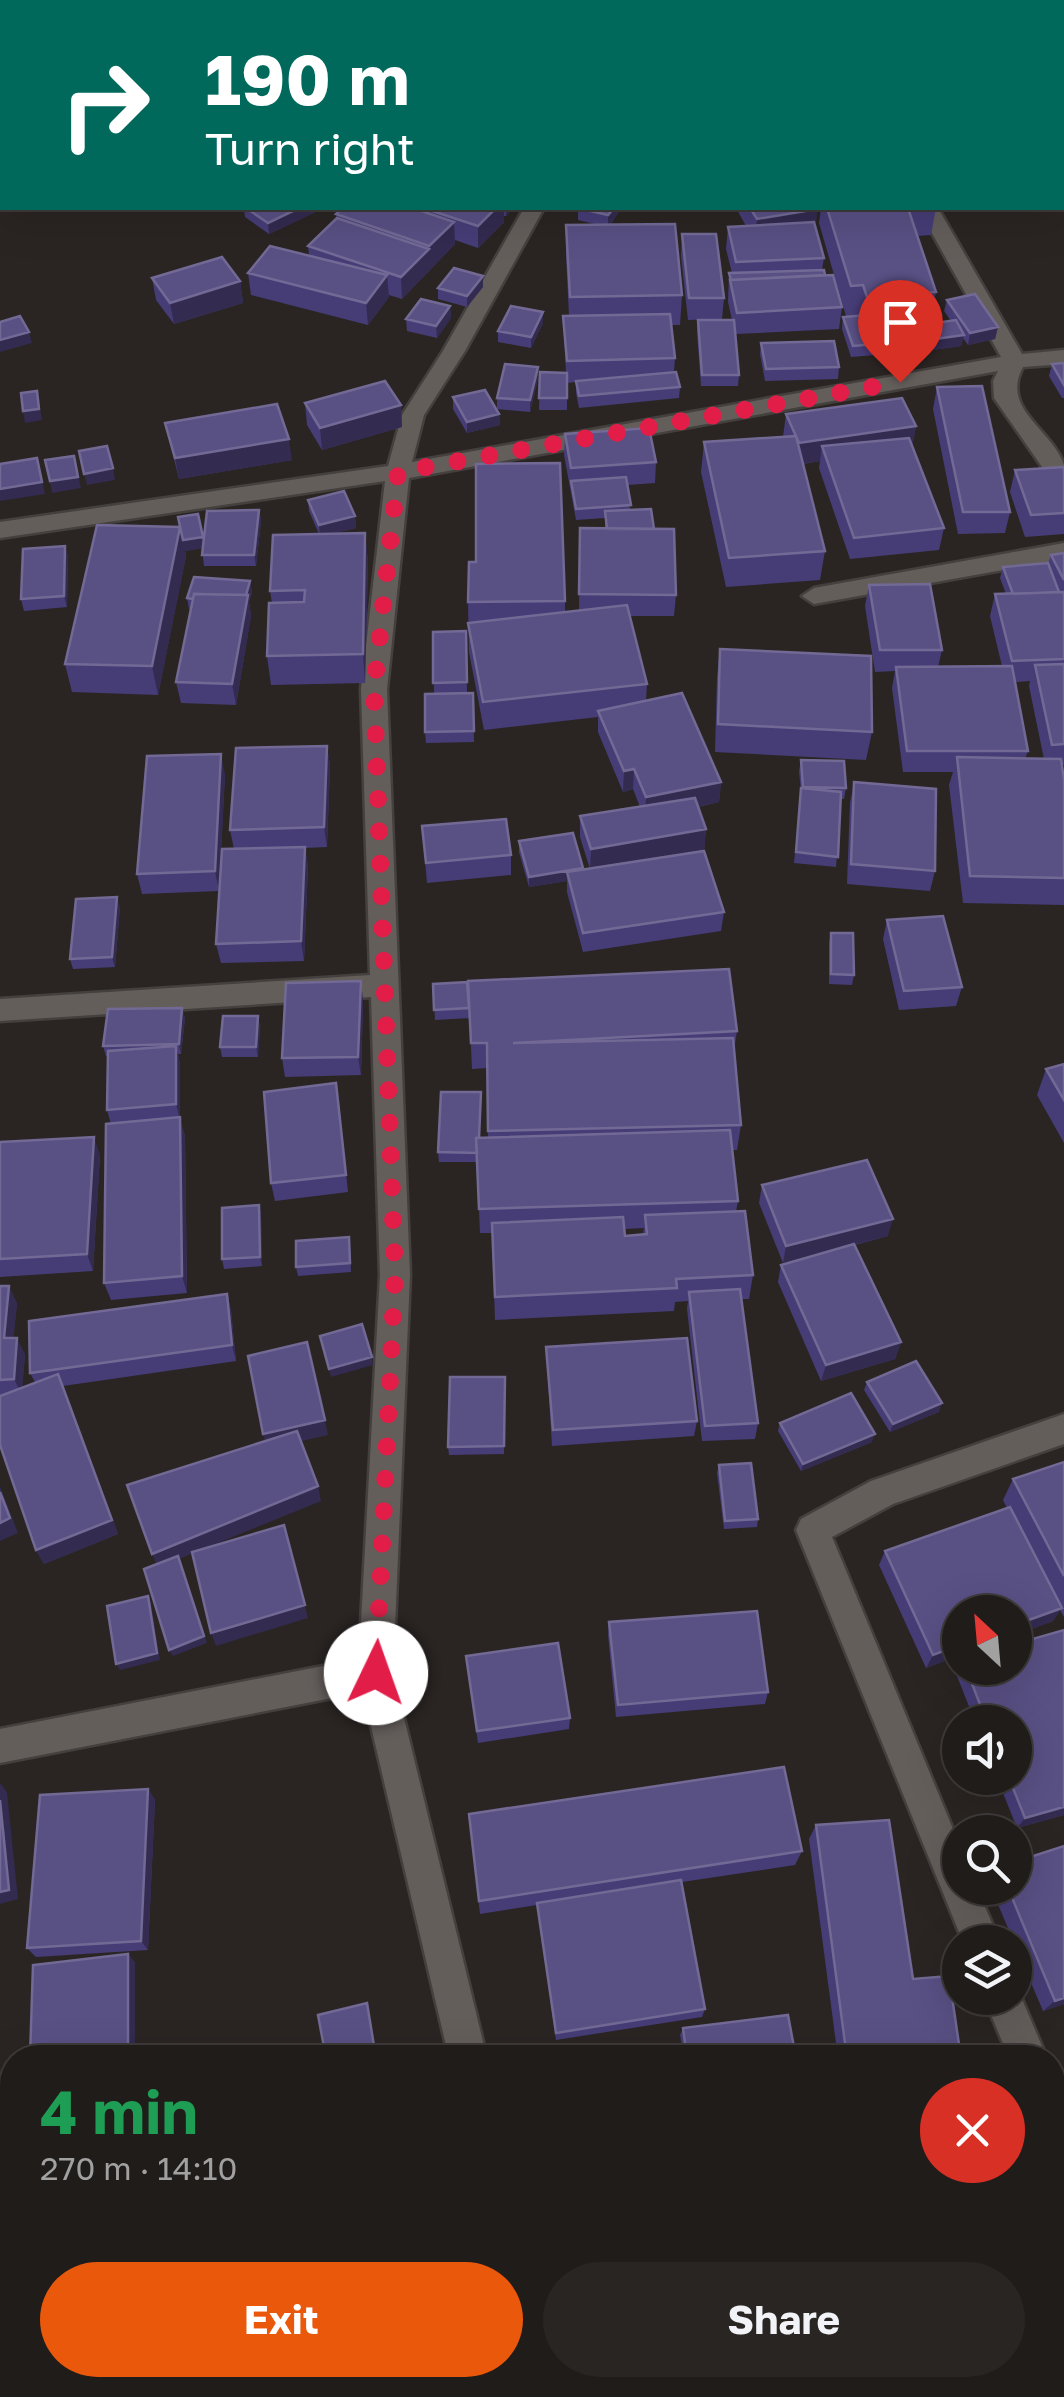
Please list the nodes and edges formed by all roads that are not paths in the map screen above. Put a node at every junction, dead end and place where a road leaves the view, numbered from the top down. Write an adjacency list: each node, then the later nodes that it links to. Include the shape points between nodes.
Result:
1 (533, 210): 5 (street, via 413,415)
2 (929, 210): 4 (street)
3 (1064, 357): 4 (street)
4 (1015, 361): 5 (street); 6 (street, via 1004,381 1005,398)
5 (398, 472): 7 (street); 10 (street, via 374,689)
6 (1064, 482)
7 (0, 530)
8 (1064, 551): 9 (street)
9 (814, 596)
10 (387, 986): 11 (street); 13 (street, via 395,1275)
11 (0, 1010)
12 (1064, 1429): 15 (street, via 883,1492 813,1530)
13 (376, 1673): 14 (street); 17 (street)
14 (0, 1746)
15 (974, 1925)
16 (1011, 2015): 18 (street)
17 (465, 2045)
18 (1023, 2045)

